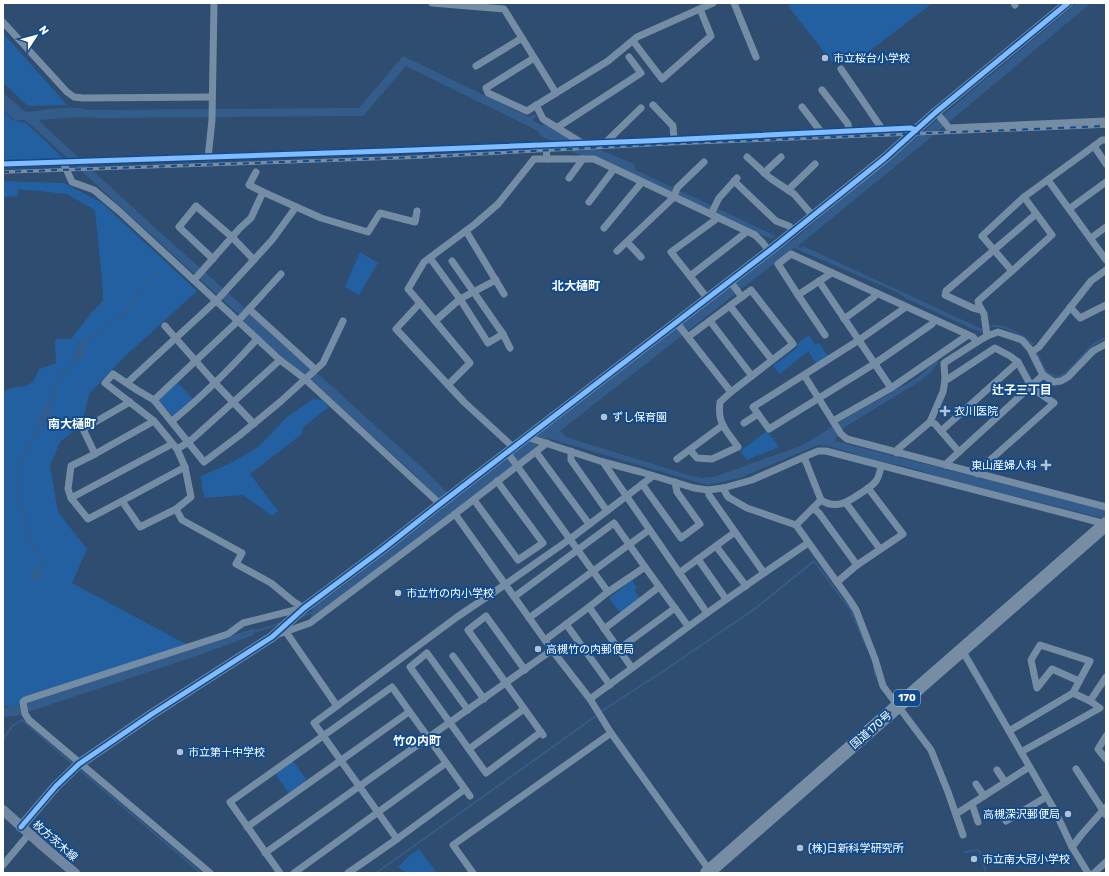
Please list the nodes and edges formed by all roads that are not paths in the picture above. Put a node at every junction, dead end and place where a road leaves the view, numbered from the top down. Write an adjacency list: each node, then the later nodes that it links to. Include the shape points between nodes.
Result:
1 (214, 3): 17 (street)
2 (432, 3): 8 (street, via 504,9)
3 (713, 3): 6 (street)
4 (734, 3): 10 (street)
5 (1068, 3): 22 (street)
6 (700, 9): 9 (street); 9 (street, via 711,36 662,79)
7 (3, 22): 17 (street, via 48,73 74,97)
8 (522, 38): 11 (street); 13 (street)
9 (633, 41): 16 (street, via 608,61)
10 (756, 57)
11 (534, 58): 16 (street); 19 (street, via 486,88 488,93 527,111)
12 (629, 58): 24 (street, via 641,73)
13 (476, 66)
14 (840, 69): 25 (street)
15 (822, 90): 27 (street, via 848,124)
16 (556, 93): 19 (street)
17 (212, 97): 37 (street)
18 (653, 105): 29 (street, via 673,126)
19 (536, 106): 24 (street, via 543,119)
20 (802, 107): 28 (street)
21 (641, 108): 31 (street)
22 (938, 115): 23 (street, via 949,128); 26 (street)
23 (1106, 121)
24 (558, 127): 32 (street)
25 (882, 129): 26 (street); 27 (street)
26 (916, 130): 62 (street)
27 (849, 131): 28 (street)
28 (822, 133): 29 (street)
29 (674, 140): 31 (street)
30 (1106, 140): 34 (street)
31 (606, 142): 32 (street)
32 (579, 143): 33 (street)
33 (546, 144): 37 (street); 38 (street)
34 (1094, 146): 44 (street); 49 (street)
35 (747, 157): 47 (street)
36 (781, 157): 47 (street)
37 (208, 158): 40 (street)
38 (547, 159): 39 (street); 65 (street, via 534,159 498,204)
39 (583, 159): 45 (street, via 594,159); 48 (street)
40 (64, 162): 42 (street); 85 (street, via 72,182 94,190)
41 (704, 162): 54 (street)
42 (3, 164)
43 (815, 164): 52 (street)
44 (1106, 164)
45 (614, 169): 50 (street); 56 (street)
46 (256, 172): 53 (street, via 249,185)
47 (764, 173): 52 (street)
48 (569, 178)
49 (1048, 180): 55 (street); 58 (street)
50 (642, 182): 54 (street); 64 (street)
51 (1106, 182): 58 (street)
52 (788, 190): 62 (street)
53 (263, 192): 57 (street); 68 (street, via 251,218)
54 (676, 194): 60 (street); 70 (street)
55 (1024, 197): 61 (street); 72 (street, via 982,236)
56 (589, 202)
57 (296, 207): 59 (street, via 321,218 368,232 380,213 415,222); 77 (street)
58 (1069, 209): 69 (street)
59 (417, 211)
60 (714, 212): 66 (street); 67 (street, via 719,198 735,180 776,221); 84 (street, via 715,220 672,252)
61 (1036, 214): 72 (street); 81 (street, via 1052,235)
62 (813, 216): 67 (street)
63 (1106, 227): 69 (street)
64 (604, 228)
65 (466, 231): 75 (street); 86 (street)
66 (746, 231): 71 (street, via 763,243); 84 (street)
67 (794, 231): 71 (street)
68 (232, 237): 76 (street); 76 (street, via 196,206 179,227); 77 (street)
69 (1090, 238): 78 (street)
70 (627, 242): 73 (street); 74 (street)
71 (777, 245): 88 (street)
72 (994, 250): 81 (street); 103 (street, via 946,290 945,295)
73 (618, 251)
74 (641, 256)
75 (430, 258): 95 (street); 97 (street, via 424,262 408,289)
76 (213, 259): 85 (street)
77 (254, 260): 96 (street)
78 (1106, 260)
79 (452, 261): 89 (street)
80 (1106, 270): 101 (street, via 1091,281)
81 (1012, 271): 103 (street, via 978,301)
82 (831, 272): 87 (street); 91 (street); 93 (street, via 791,254 778,264)
83 (281, 274): 102 (street)
84 (690, 276): 94 (street)
85 (194, 280): 96 (street)
86 (496, 280): 89 (street); 90 (street)
87 (819, 281): 93 (street); 104 (street)
88 (731, 282): 92 (street); 94 (street)
89 (474, 292): 95 (street); 112 (street)
90 (504, 294)
91 (876, 294): 100 (street); 104 (street)
92 (741, 295): 99 (street); 125 (street, via 751,290 793,344)
93 (798, 295): 113 (street)
94 (707, 298): 110 (street)
95 (460, 299): 108 (street); 112 (street, via 488,343)
96 (217, 300): 105 (street); 118 (street)
97 (420, 303): 108 (street); 137 (street, via 396,330)
98 (1106, 304): 101 (street, via 1080,318)
99 (730, 306): 109 (street); 125 (street)
100 (906, 307): 106 (street); 119 (street)
101 (1070, 307): 123 (street, via 1039,347)
102 (249, 309): 105 (street); 129 (street)
103 (981, 310): 115 (street)
104 (844, 318): 119 (street)
105 (239, 320): 117 (street); 126 (street)
106 (935, 320): 114 (street); 128 (street)
107 (343, 321): 129 (street, via 323,363)
108 (435, 321): 137 (street, via 470,363)
109 (710, 322): 116 (street); 132 (street)
110 (677, 324): 116 (street); 154 (street)
111 (165, 326): 118 (street)
112 (503, 334): 122 (street)
113 (825, 335)
114 (968, 335): 120 (street); 139 (street)
115 (987, 335): 120 (street); 123 (street, via 998,332 1022,340)
116 (687, 336): 140 (street)
117 (258, 338): 124 (street); 136 (street)
118 (175, 339): 126 (street); 135 (street)
119 (859, 340): 128 (street); 130 (street)
120 (976, 342): 134 (street, via 944,363)
121 (1106, 344): 131 (street, via 1093,351 1061,381 1054,382)
122 (510, 348)
123 (1032, 352): 131 (street)
124 (280, 360): 133 (street); 144 (street)
125 (772, 360): 132 (street)
126 (196, 361): 136 (street); 142 (street)
127 (1018, 362): 134 (street, via 995,348); 138 (street); 153 (street)
128 (874, 364): 139 (street); 141 (street)
129 (315, 369): 133 (street)
130 (804, 375): 141 (street); 145 (street, via 753,407)
131 (1043, 375): 138 (street)
132 (752, 376): 140 (street)
133 (305, 379): 151 (street); 186 (street)
134 (945, 380): 148 (street, via 943,392)
135 (127, 383): 142 (street); 143 (street, via 113,374 105,383)
136 (215, 383): 144 (street); 147 (street)
137 (448, 385): 160 (street)
138 (1031, 386): 162 (street); 172 (street, via 1054,403 979,470)
139 (891, 388): 150 (street)
140 (731, 392): 152 (street, via 720,402 718,414)
141 (818, 398): 145 (street, via 768,429); 150 (street)
142 (154, 400): 147 (street)
143 (130, 402): 146 (street); 164 (street, via 83,429)
144 (234, 402): 151 (street); 155 (street)
145 (758, 414): 149 (street)
146 (154, 421): 157 (street); 164 (street)
147 (172, 421): 155 (street)
148 (930, 422): 153 (street); 163 (street)
149 (744, 423)
150 (834, 423): 163 (street, via 847,439)
151 (254, 424): 155 (street, via 204,462)
152 (723, 425): 158 (street); 158 (street, via 738,446 712,459 697,458)
153 (941, 431): 162 (street)
154 (530, 438): 156 (street); 160 (street)
155 (189, 442): 157 (street)
156 (546, 443): 159 (street); 161 (street)
157 (174, 446): 171 (street); 181 (street)
158 (690, 450): 166 (street)
159 (571, 451): 167 (street); 190 (street, via 571,460)
160 (510, 452): 169 (street); 186 (street)
161 (536, 452): 169 (street); 192 (street)
162 (959, 452): 168 (street)
163 (897, 453): 168 (street)
164 (95, 454): 181 (street, via 71,466 68,489)
165 (804, 457): 170 (street, via 818,451 826,451); 177 (street, via 752,480); 183 (street)
166 (677, 459)
167 (603, 462): 173 (street); 180 (street)
168 (946, 465): 172 (street)
169 (516, 466): 174 (street); 197 (street)
170 (881, 466): 178 (street, via 875,483); 193 (street)
171 (184, 468): 184 (street); 189 (street, via 192,497)
172 (978, 474): 187 (street)
173 (653, 476): 175 (street); 176 (street)
174 (497, 481): 182 (street); 182 (street, via 542,543 518,560)
175 (675, 482): 176 (street, via 677,492 700,524 681,538); 179 (street)
176 (642, 484): 180 (street)
177 (723, 488): 179 (street); 194 (street, via 728,497 747,508)
178 (868, 488): 185 (street); 201 (street, via 903,534)
179 (708, 490): 196 (street)
180 (626, 496): 190 (street); 195 (street)
181 (71, 498): 184 (street, via 88,519)
182 (474, 500): 191 (street)
183 (820, 500): 185 (street, via 837,505); 188 (street)
184 (122, 501): 189 (street, via 140,527)
185 (846, 503): 201 (street)
186 (440, 504): 217 (street)
187 (1106, 507)
188 (813, 508): 194 (street); 204 (street)
189 (176, 509): 217 (street, via 182,520 242,553 236,564 271,583)
190 (606, 511): 192 (street)
191 (455, 514): 210 (street); 224 (street, via 310,623)
192 (589, 524): 197 (street)
193 (1106, 524): 229 (highway, 国道170号 / 170)
194 (796, 525): 198 (street)
195 (649, 530): 199 (street); 207 (street)
196 (735, 532): 200 (street); 208 (street)
197 (570, 539): 202 (street); 210 (street)
198 (808, 543): 208 (street); 209 (street)
199 (629, 545): 202 (street, via 614,523); 205 (street); 206 (street)
200 (716, 546): 203 (street); 211 (street)
201 (880, 549): 204 (street)
202 (578, 550): 206 (street); 214 (street)
203 (698, 559): 207 (street); 215 (street)
204 (857, 565): 209 (street)
205 (645, 567): 212 (street); 213 (street)
206 (593, 571): 213 (street); 220 (street)
207 (679, 573): 219 (street)
208 (764, 573): 211 (street)
209 (837, 582): 242 (street, via 856,610 875,659 880,680)
210 (506, 584): 214 (street); 241 (street)
211 (746, 586): 215 (street)
212 (659, 587): 218 (street); 223 (street)
213 (608, 592): 216 (street)
214 (514, 597): 220 (street)
215 (726, 599): 219 (street)
216 (589, 606): 221 (street); 223 (street)
217 (304, 608): 225 (street); 257 (street, via 243,623 228,634 25,700 23,702 28,720)
218 (674, 608): 222 (street); 227 (street)
219 (706, 613): 222 (street)
220 (529, 618): 226 (street)
221 (566, 624): 226 (street); 236 (street)
222 (688, 626): 231 (street)
223 (604, 629): 227 (street)
224 (286, 632): 225 (street); 241 (street)
225 (272, 637): 257 (street)
226 (545, 640): 228 (street)
227 (619, 649): 231 (street)
228 (552, 650): 232 (street); 239 (street)
229 (962, 650): 242 (highway, 国道170号 / 170); 247 (street)
230 (453, 656): 238 (street)
231 (632, 668): 236 (street)
232 (525, 670): 235 (street); 235 (street, via 486,616 468,630)
233 (1106, 677): 240 (street)
234 (1079, 681): 234 (street, via 1090,661 1040,645 1031,660 1037,688 1052,669); 237 (street)
235 (506, 684): 238 (street); 243 (street)
236 (610, 684): 239 (street)
237 (1073, 693): 240 (street); 247 (street)
238 (484, 699): 244 (street)
239 (590, 699): 248 (street)
240 (1090, 701): 253 (street, via 1100,708)
241 (337, 706): 249 (street, via 314,723)
242 (897, 707): 272 (street, via 931,750); 284 (highway, 国道170号 / 170)
243 (524, 709): 252 (street); 252 (street, via 542,734 486,772)
244 (468, 710): 246 (street); 246 (street, via 428,653 410,667)
245 (409, 712): 249 (street, via 392,687); 251 (street); 255 (street)
246 (450, 722): 251 (street); 252 (street)
247 (1009, 731): 253 (street)
248 (611, 733): 284 (street); 290 (street, via 454,845)
249 (322, 735): 255 (street); 276 (street, via 230,802)
250 (1106, 736): 254 (street, via 1098,749)
251 (427, 738): 256 (street); 263 (street)
252 (469, 749)
253 (1021, 752): 258 (street)
254 (1106, 759)
255 (341, 761): 263 (street); 276 (street)
256 (446, 763): 264 (street); 271 (street)
257 (79, 764): 275 (street); 286 (street)
258 (1029, 767): 261 (street); 267 (street)
259 (1076, 769): 270 (street)
260 (997, 770): 261 (street)
261 (1005, 782): 266 (street)
262 (976, 784): 266 (street)
263 (359, 787): 271 (street); 281 (street)
264 (465, 789): 265 (street); 279 (street)
265 (470, 796)
266 (984, 796): 268 (street)
267 (1046, 797): 273 (street); 280 (street)
268 (972, 804): 272 (street); 274 (street)
269 (3, 810): 275 (street, 枚方茨木線)
270 (1105, 811): 280 (street)
271 (378, 813): 279 (street); 288 (street)
272 (956, 814): 278 (street)
273 (1006, 821)
274 (978, 822)
275 (21, 827): 277 (street, 枚方茨木線)
276 (247, 827): 281 (street)
277 (29, 834): 283 (street); 285 (street, 枚方茨木線)
278 (963, 835)
279 (397, 839): 289 (street)
280 (1072, 847): 291 (street)
281 (266, 853): 287 (street)
282 (1106, 862): 292 (street)
283 (3, 866)
284 (710, 872)
285 (75, 873)
286 (210, 873)
287 (280, 873)
288 (294, 873)
289 (348, 873)
290 (473, 873)
291 (1088, 873)
292 (1094, 873)

